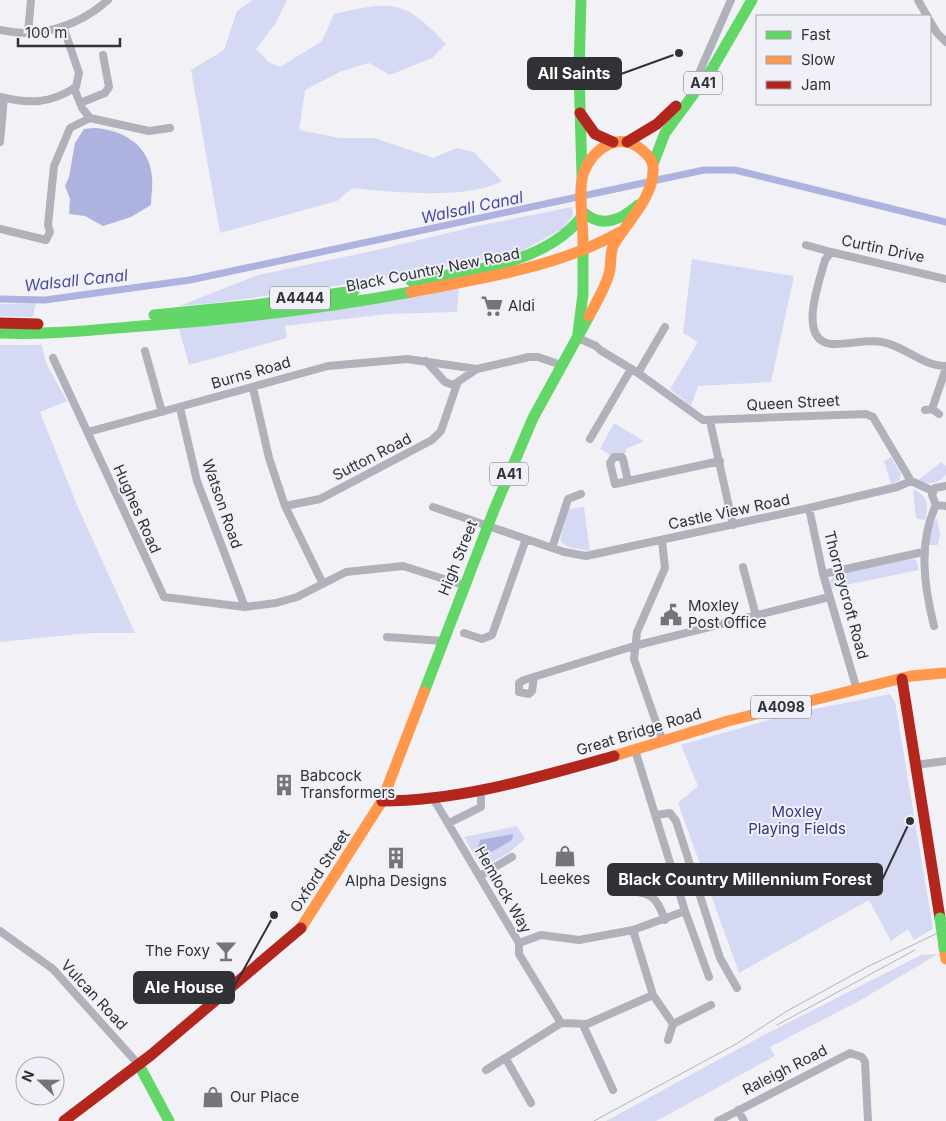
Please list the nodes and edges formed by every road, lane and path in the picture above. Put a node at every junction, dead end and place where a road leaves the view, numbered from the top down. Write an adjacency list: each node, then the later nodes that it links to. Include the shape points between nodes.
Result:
1 (30, 0): 12 (street)
2 (108, 0): 10 (street, via 90,14)
3 (581, 0): 19 (main road)
4 (731, 0): 15 (street)
5 (742, 0): 15 (main road, A41)
6 (752, 0): 25 (main road, A41, via 712,69 665,133)
7 (918, 0): 8 (street)
8 (926, 15)
9 (931, 23): 13 (street)
10 (63, 26): 12 (street); 16 (street, via 79,73)
11 (0, 30): 12 (street)
12 (28, 33)
13 (946, 42)
14 (103, 55): 18 (street, via 109,87)
15 (696, 80): 24 (main road, A41, via 660,121)
16 (74, 88): 17 (street, via 40,102); 18 (street)
17 (2, 98): 22 (street)
18 (80, 103): 20 (street)
19 (580, 113): 23 (main road, via 595,134); 26 (main road)
20 (90, 118): 21 (street, via 149,131); 30 (street, via 70,128 54,166 50,232 46,240)
21 (170, 128)
22 (0, 142)
23 (613, 142): 24 (main road); 26 (main road, A41, via 602,146 590,157)
24 (627, 142): 25 (main road, via 644,149)
25 (653, 168): 27 (main road, A41)
26 (582, 181): 28 (main road, A41)
27 (645, 196): 28 (main road, via 631,212 612,222 595,221); 29 (main road, A41)
28 (583, 210): 32 (main road, High Street / A41); 38 (main road, Black Country New Road / A4444, via 569,234 537,251 396,284 187,312 38,324)
29 (626, 228): 32 (main road, Black Country New Road / A4444, via 602,244); 37 (main road, High Street / A41, via 613,246 609,274)
30 (0, 229)
31 (806, 245): 33 (street)
32 (583, 251): 34 (main road, Black Country New Road / A4444); 36 (main road, High Street / A41)
33 (831, 252): 35 (street, Curtin Drive); 48 (street, Curtin Drive, via 825,260 812,318 815,335 821,341 831,344 880,341 910,351 927,363)
34 (554, 260): 36 (main road, via 570,266); 40 (main road, Black Country New Road / A4444, via 462,282 307,309 179,324 51,334)
35 (946, 279)
36 (583, 286): 37 (main road, via 594,294); 41 (main road, High Street / A41)
37 (602, 290): 41 (main road, High Street / A41, via 585,326)
38 (0, 323)
39 (665, 327): 50 (street)
40 (0, 333)
41 (577, 335): 45 (main road, High Street / A41); 50 (street, Queen Street)
42 (145, 351): 56 (street)
43 (53, 358): 59 (street, Hughes Road)
44 (425, 360): 46 (street, Burns Road); 51 (street); 53 (street, Burns Road, via 407,358 328,366)
45 (561, 364): 49 (street, via 528,357); 72 (main road, High Street / A41, via 533,418)
46 (447, 365): 47 (street); 51 (street, via 442,370)
47 (458, 365): 49 (street); 52 (street, via 462,372)
48 (946, 367): 57 (street, via 929,409)
49 (477, 369): 52 (street)
50 (634, 371): 58 (street, Queen Street, via 698,417); 60 (street)
51 (443, 379): 52 (street); 54 (street, Sutton Road)
52 (459, 381): 54 (street, Sutton Road)
53 (253, 388): 55 (street, Burns Road); 68 (street, via 269,458)
54 (449, 404): 68 (street, Sutton Road, via 441,431 425,446 320,499)
55 (180, 408): 56 (street, Burns Road); 83 (street, Watson Road, via 197,481)
56 (162, 412): 59 (street, Burns Road)
57 (940, 414)
58 (710, 421): 61 (street); 63 (street, Queen Street, via 866,414 873,417)
59 (88, 432): 83 (street, Hughes Road, via 161,595)
60 (590, 439)
61 (720, 461): 62 (street); 73 (street)
62 (628, 481)
63 (911, 481): 65 (street); 71 (street, Castle View Road)
64 (946, 486): 65 (street, via 938,486)
65 (933, 491): 67 (street, via 932,499)
66 (581, 494): 76 (street, via 568,498)
67 (936, 505): 69 (street); 77 (street, via 929,520)
68 (285, 506): 80 (street)
69 (946, 506)
70 (432, 507): 72 (street, Castle View Road)
71 (810, 508): 73 (street, Castle View Road); 79 (street, Thorneycroft Road)
72 (488, 524): 74 (street, Castle View Road); 81 (main road, High Street / A41)
73 (733, 525): 75 (street, Castle View Road)
74 (526, 539): 76 (street, Castle View Road); 86 (street, via 492,636 482,639)
75 (662, 541): 76 (street, Castle View Road, via 586,556); 89 (street, via 665,568)
76 (552, 548)
77 (923, 552): 79 (street); 85 (street)
78 (743, 567): 84 (street)
79 (822, 574): 82 (street, Thorneycroft Road)
80 (323, 584): 81 (street, via 346,572 403,566); 83 (street, via 297,597)
81 (463, 585): 88 (main road, High Street / A41)
82 (829, 597): 84 (street); 93 (street, Thorneycroft Road)
83 (245, 607)
84 (756, 616): 89 (street)
85 (934, 626)
86 (464, 633)
87 (387, 637): 88 (street)
88 (443, 642): 100 (main road, High Street / A41)
89 (634, 646): 91 (street); 94 (street, via 634,659)
90 (945, 672): 92 (main road, Great Bridge Road / A4098)
91 (534, 677)
92 (902, 679): 93 (main road, Great Bridge Road / A4098); 97 (main road)
93 (857, 690): 94 (main road, Great Bridge Road / A4098, via 728,721)
94 (662, 742): 95 (main road, Great Bridge Road / A4098)
95 (635, 750): 98 (main road, Great Bridge Road / A4098); 101 (street)
96 (946, 761): 97 (street)
97 (915, 765): 111 (main road, bridge)
98 (481, 790): 99 (main road, Great Bridge Road / A4098); 102 (street, via 481,807)
99 (434, 798): 100 (main road, Great Bridge Road / A4098); 102 (street, Hemlock Way)
100 (382, 801): 121 (main road, Oxford Street / A41, via 306,922)
101 (656, 814): 106 (street); 113 (street, via 670,813 676,820 720,958)
102 (449, 823): 104 (street, Hemlock Way)
103 (512, 857): 104 (street)
104 (480, 876): 110 (street, Hemlock Way)
105 (618, 881): 107 (street, via 628,891 642,891 653,897 660,905)
106 (685, 911): 107 (street); 112 (street)
107 (665, 920): 108 (street)
108 (632, 930): 110 (street, via 580,940 541,935); 114 (street)
109 (0, 931): 121 (street, Vulcan Road, via 53,969)
110 (519, 943): 116 (street, Hemlock Way, via 519,954)
111 (946, 959)
112 (709, 977)
113 (737, 988)
114 (653, 995): 117 (street); 118 (street)
115 (713, 1015): 117 (street, via 709,1006)
116 (561, 1023): 118 (street); 120 (street)
117 (673, 1024): 119 (street)
118 (582, 1025): 123 (street)
119 (668, 1040)
120 (506, 1059): 122 (street); 126 (street)
121 (139, 1065): 128 (main road, Oxford Street / A41); 129 (main road)
122 (486, 1070)
123 (608, 1082): 124 (street); 125 (street)
124 (600, 1088)
125 (613, 1090)
126 (531, 1104)
127 (738, 1110): 130 (street, Raleigh Road); 131 (street); 132 (street, Raleigh Road, via 845,1054 857,1055 865,1062)
128 (64, 1121)
129 (169, 1121)
130 (718, 1121)
131 (744, 1121)
132 (868, 1121)

